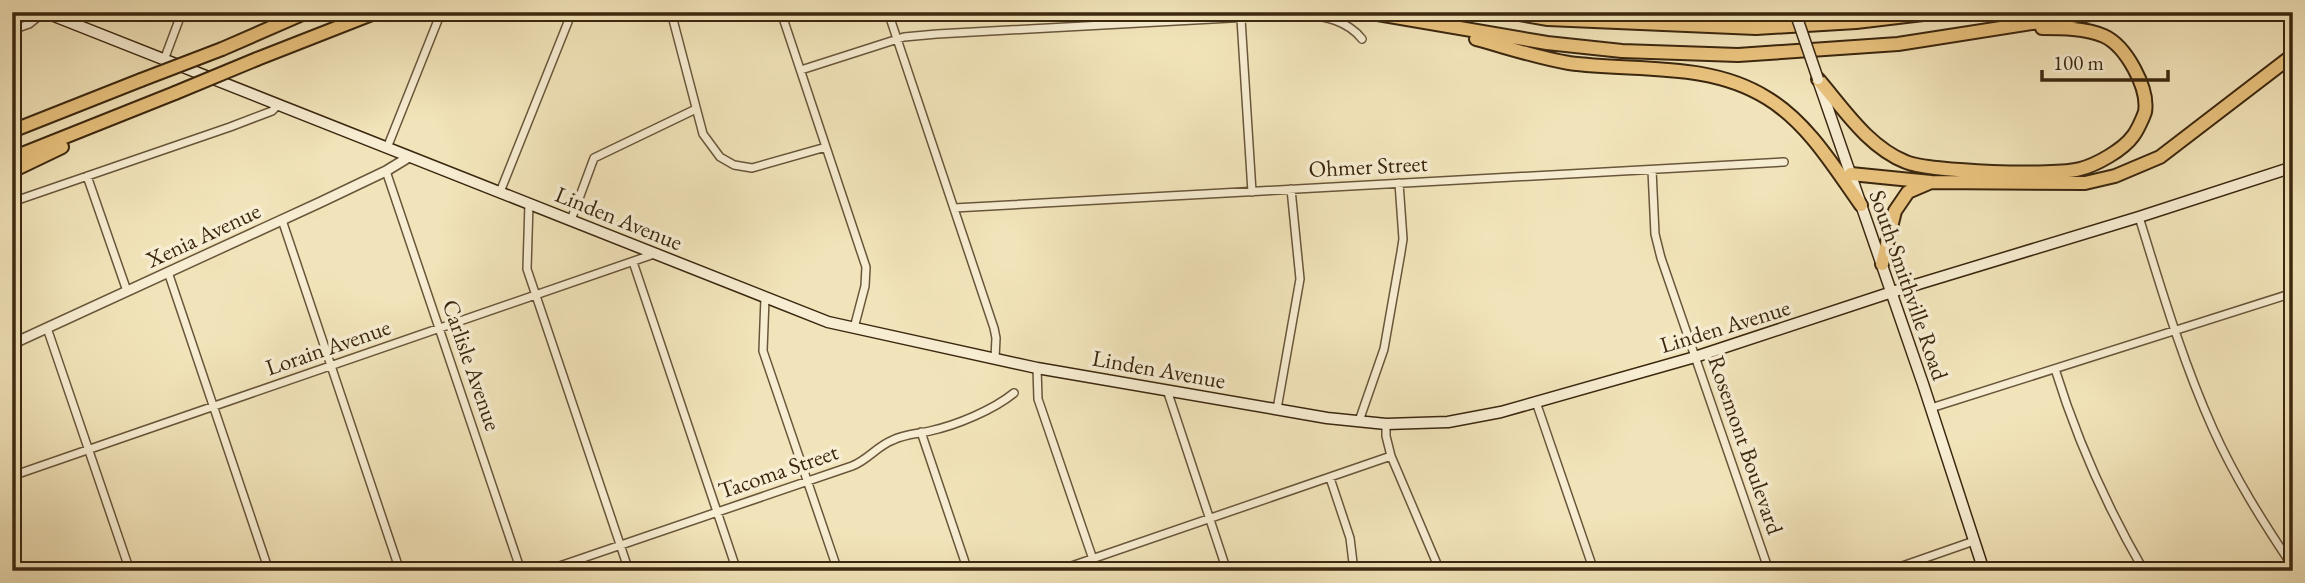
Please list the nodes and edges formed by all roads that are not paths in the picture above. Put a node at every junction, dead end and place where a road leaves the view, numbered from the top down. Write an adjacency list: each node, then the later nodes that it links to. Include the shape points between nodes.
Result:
1 (44, 12): 18 (street); 22 (main road, Linden Avenue)
2 (182, 12): 22 (street)
3 (307, 12): 25 (highway, bridge)
4 (377, 12): 27 (highway, bridge)
5 (572, 12): 45 (street)
6 (671, 12): 28 (street)
7 (781, 12): 23 (street)
8 (888, 12): 19 (street)
9 (1366, 12): 14 (highway)
10 (1508, 12): 12 (highway, via 1548,19 1756,28)
11 (1795, 12): 24 (main road, South Smithville Road, bridge)
12 (1940, 12)
13 (2103, 12): 17 (highway)
14 (1394, 17): 17 (highway, via 1584,47 1738,55 1898,44); 49 (highway, via 1567,63 1699,73 1743,85 1803,127)
15 (1241, 19): 19 (street); 20 (street, via 1315,15 1349,26); 46 (street)
16 (438, 20): 32 (street)
17 (2003, 28): 24 (highway, via 2064,29 2104,36 2122,47 2143,93 2145,111 2133,136 2103,160 2078,170 2018,173 1907,163 1872,140)
18 (12, 30)
19 (897, 39): 23 (street); 50 (street)
20 (1362, 39)
21 (2293, 55): 42 (highway, via 2160,157 2115,176 2085,183)
22 (164, 60): 26 (main road, Linden Avenue)
23 (800, 70): 31 (street)
24 (1818, 79): 40 (main road, South Smithville Road)
25 (78, 104): 29 (highway); 30 (highway)
26 (278, 104): 32 (main road, Linden Avenue); 41 (street, via 262,116)
27 (136, 109): 34 (highway); 38 (highway)
28 (696, 109): 31 (street, via 707,142 734,165 761,167); 52 (street, via 594,158)
29 (12, 125)
30 (12, 131)
31 (826, 147): 64 (street, via 866,267)
32 (387, 148): 33 (main road, Linden Avenue)
33 (409, 157): 39 (street, Xenia Avenue); 45 (main road, Linden Avenue)
34 (12, 158)
35 (1784, 162): 37 (street, Ohmer Street)
36 (2293, 167): 51 (main road, Linden Avenue)
37 (1652, 170): 43 (street, Ohmer Street); 68 (street, Rosemont Boulevard, via 1657,244)
38 (12, 171)
39 (386, 171): 53 (street, Xenia Avenue); 65 (street, Carlisle Avenue)
40 (1850, 174): 42 (highway); 49 (main road, South Smithville Road)
41 (87, 176): 47 (street); 58 (street)
42 (1931, 182): 56 (highway, via 1908,192 1895,211)
43 (1399, 183): 44 (street, Ohmer Street); 79 (street, via 1401,252 1384,349)
44 (1291, 189): 46 (street, Ohmer Street); 78 (street, via 1300,279)
45 (500, 192): 48 (main road, Linden Avenue)
46 (1252, 192): 50 (street, Ohmer Street)
47 (12, 202)
48 (529, 203): 52 (main road, Linden Avenue); 60 (street, via 526,263)
49 (1861, 205): 56 (main road, South Smithville Road)
50 (954, 208): 69 (street, via 994,328)
51 (2138, 217): 59 (main road, Linden Avenue); 66 (street)
52 (571, 219): 54 (main road, Linden Avenue)
53 (282, 220): 57 (street, Xenia Avenue); 70 (street)
54 (657, 253): 55 (street, Lorain Avenue); 62 (main road, Linden Avenue)
55 (633, 262): 60 (street, Lorain Avenue); 87 (street)
56 (1882, 264): 59 (main road, South Smithville Road)
57 (168, 272): 58 (street, Xenia Avenue); 76 (street)
58 (127, 291): 63 (street, Xenia Avenue)
59 (1892, 292): 68 (main road, Linden Avenue); 77 (main road, South Smithville Road)
60 (536, 296): 65 (street, Lorain Avenue); 90 (street)
61 (2292, 296): 66 (street)
62 (765, 298): 64 (main road, Linden Avenue); 86 (street, via 763,351)
63 (47, 328): 67 (street, Xenia Avenue); 82 (street)
64 (854, 328): 69 (main road, Linden Avenue)
65 (440, 329): 70 (street, Lorain Avenue); 96 (street, Carlisle Avenue)
66 (2175, 330): 72 (street); 92 (street, via 2230,465)
67 (12, 344)
68 (1695, 357): 75 (main road, Linden Avenue); 108 (street, Rosemont Boulevard)
69 (995, 358): 71 (main road, Linden Avenue)
70 (331, 366): 76 (street, Lorain Avenue); 95 (street)
71 (1037, 368): 73 (main road, Linden Avenue); 91 (street, via 1038,400)
72 (2054, 369): 77 (street); 111 (street, via 2091,466)
73 (1167, 390): 78 (main road, Linden Avenue); 88 (street)
74 (1014, 393): 81 (street, Tacoma Street, via 995,407)
75 (1536, 402): 80 (main road, Linden Avenue, via 1448,422); 107 (street)
76 (214, 406): 82 (street, Lorain Avenue); 94 (street)
77 (1931, 408): 89 (main road, South Smithville Road)
78 (1277, 409): 79 (main road, Linden Avenue)
79 (1359, 421): 80 (main road, Linden Avenue)
80 (1385, 424): 83 (street)
81 (921, 432): 86 (street, Tacoma Street, via 886,443 862,462); 101 (street)
82 (90, 449): 84 (street, Lorain Avenue); 93 (street)
83 (1391, 456): 85 (street); 106 (street)
84 (12, 476)
85 (1329, 478): 88 (street); 105 (street, via 1350,538)
86 (807, 481): 87 (street, Tacoma Street); 100 (street)
87 (717, 512): 90 (street, Tacoma Street); 99 (street)
88 (1209, 518): 91 (street); 104 (street)
89 (1974, 541): 109 (street); 110 (main road, South Smithville Road)
90 (620, 545): 97 (street, Tacoma Street); 98 (street)
91 (1092, 559): 102 (street); 103 (street)
92 (2293, 567)
93 (130, 571)
94 (269, 571)
95 (400, 571)
96 (521, 571)
97 (545, 571)
98 (629, 571)
99 (737, 571)
100 (838, 571)
101 (968, 571)
102 (1057, 571)
103 (1097, 571)
104 (1227, 571)
105 (1354, 571)
106 (1440, 571)
107 (1594, 571)
108 (1769, 571)
109 (1888, 571)
110 (1984, 571)
111 (2144, 571)

